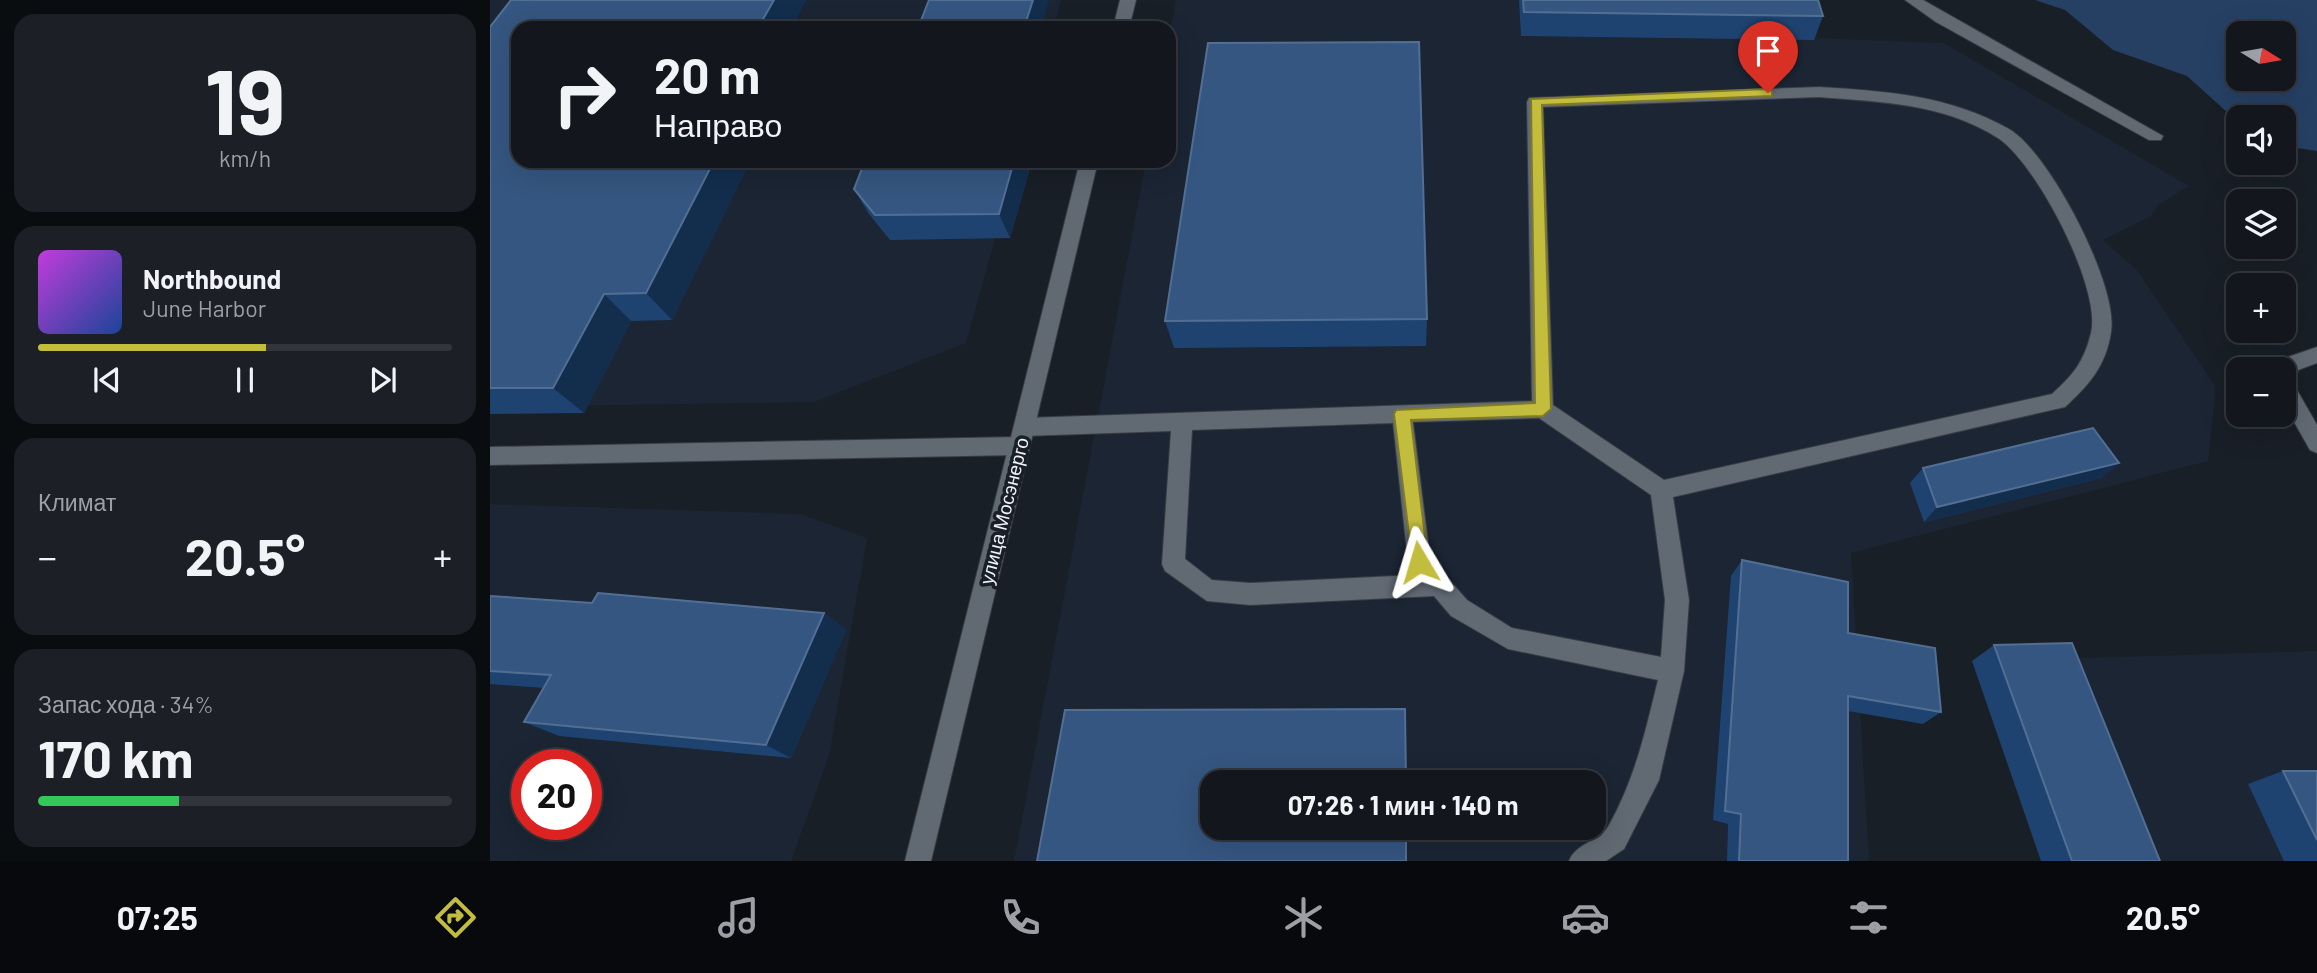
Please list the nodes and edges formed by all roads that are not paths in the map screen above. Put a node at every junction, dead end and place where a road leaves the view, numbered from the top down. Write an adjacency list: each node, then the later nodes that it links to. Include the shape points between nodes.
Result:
1 (1128, 0): 3 (street)
2 (1913, 0): 4 (street)
3 (1123, 21)
4 (2155, 136)
5 (1087, 168): 12 (street, улица Мосэнерго)
6 (2317, 355): 7 (street)
7 (2296, 362)
8 (2296, 406): 13 (street)
9 (1543, 409): 10 (street); 15 (street); 15 (street, via 1535,102 1819,92 1917,101 1956,110 2006,135 2053,191 2096,281 2102,331 2085,377 2058,401)
10 (1402, 414): 11 (street); 16 (street, via 1419,562)
11 (1182, 422): 12 (street); 16 (street, via 1173,564 1207,590 1250,594)
12 (1022, 437): 14 (street); 18 (street, улица Мосэнерго)
13 (2317, 444)
14 (490, 456)
15 (1661, 490): 17 (street, via 1677,600)
16 (1439, 585): 17 (street, via 1459,608 1508,638)
17 (1672, 671): 19 (street, via 1646,780 1615,840)
18 (918, 861)
19 (1582, 861)

